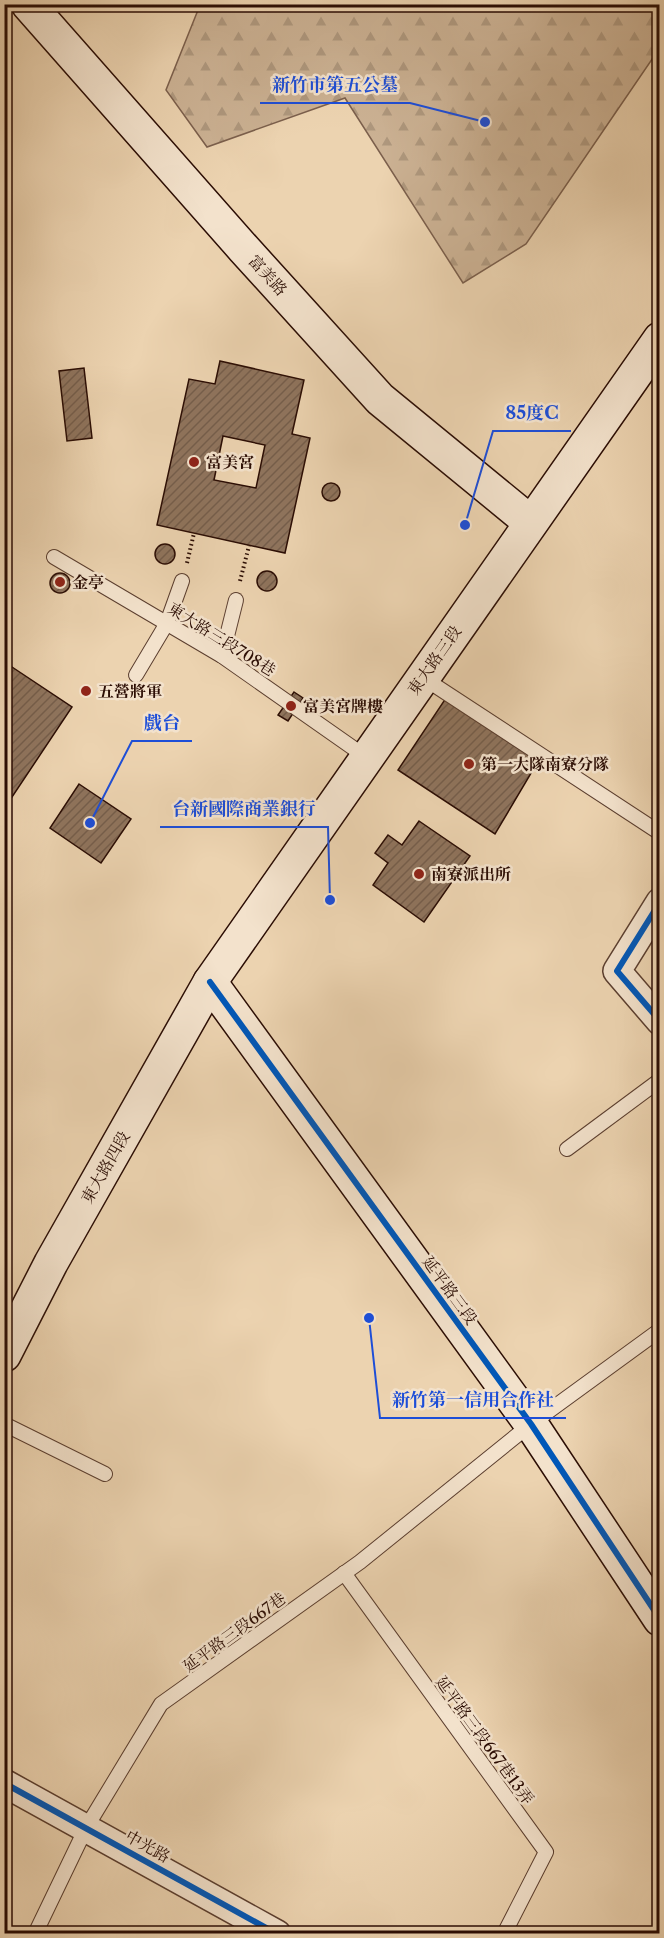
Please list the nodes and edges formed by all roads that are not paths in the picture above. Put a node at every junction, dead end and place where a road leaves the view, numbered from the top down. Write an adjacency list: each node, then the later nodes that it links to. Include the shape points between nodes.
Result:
1 (28, 4): 3 (main road, 富美路, via 380,399)
2 (660, 339): 3 (main road, 東大路三段)
3 (530, 522): 10 (main road, 東大路三段)
4 (54, 557): 7 (lane, 東大路三段708巷)
5 (182, 581): 7 (lane)
6 (236, 600): 8 (lane)
7 (167, 623): 8 (lane, 東大路三段708巷); 9 (lane)
8 (222, 656): 11 (lane, 東大路三段708巷)
9 (136, 675)
10 (422, 677): 11 (main road, 東大路三段); 12 (lane)
11 (366, 757): 14 (main road, 東大路三段)
12 (660, 833)
13 (660, 902): 15 (street, via 616,971)
14 (210, 982): 19 (main road, 東大路四段, via 51,1263); 21 (main road, 延平路三段)
15 (660, 1021)
16 (660, 1080): 17 (lane)
17 (567, 1149)
18 (660, 1330): 21 (lane, 延平路三段667巷)
19 (4, 1355)
20 (4, 1424): 22 (lane)
21 (531, 1424): 23 (lane, 延平路三段667巷); 24 (main road, 延平路三段)
22 (105, 1474)
23 (344, 1573): 26 (lane, 延平路三段667巷, via 162,1704); 29 (lane, 延平路三段667巷13弄, via 546,1852)
24 (660, 1619)
25 (4, 1783): 26 (street, 中光路)
26 (87, 1828): 27 (street, 中光路); 28 (lane, 延平路三段667巷)
27 (270, 1932)
28 (35, 1934)
29 (504, 1934)

